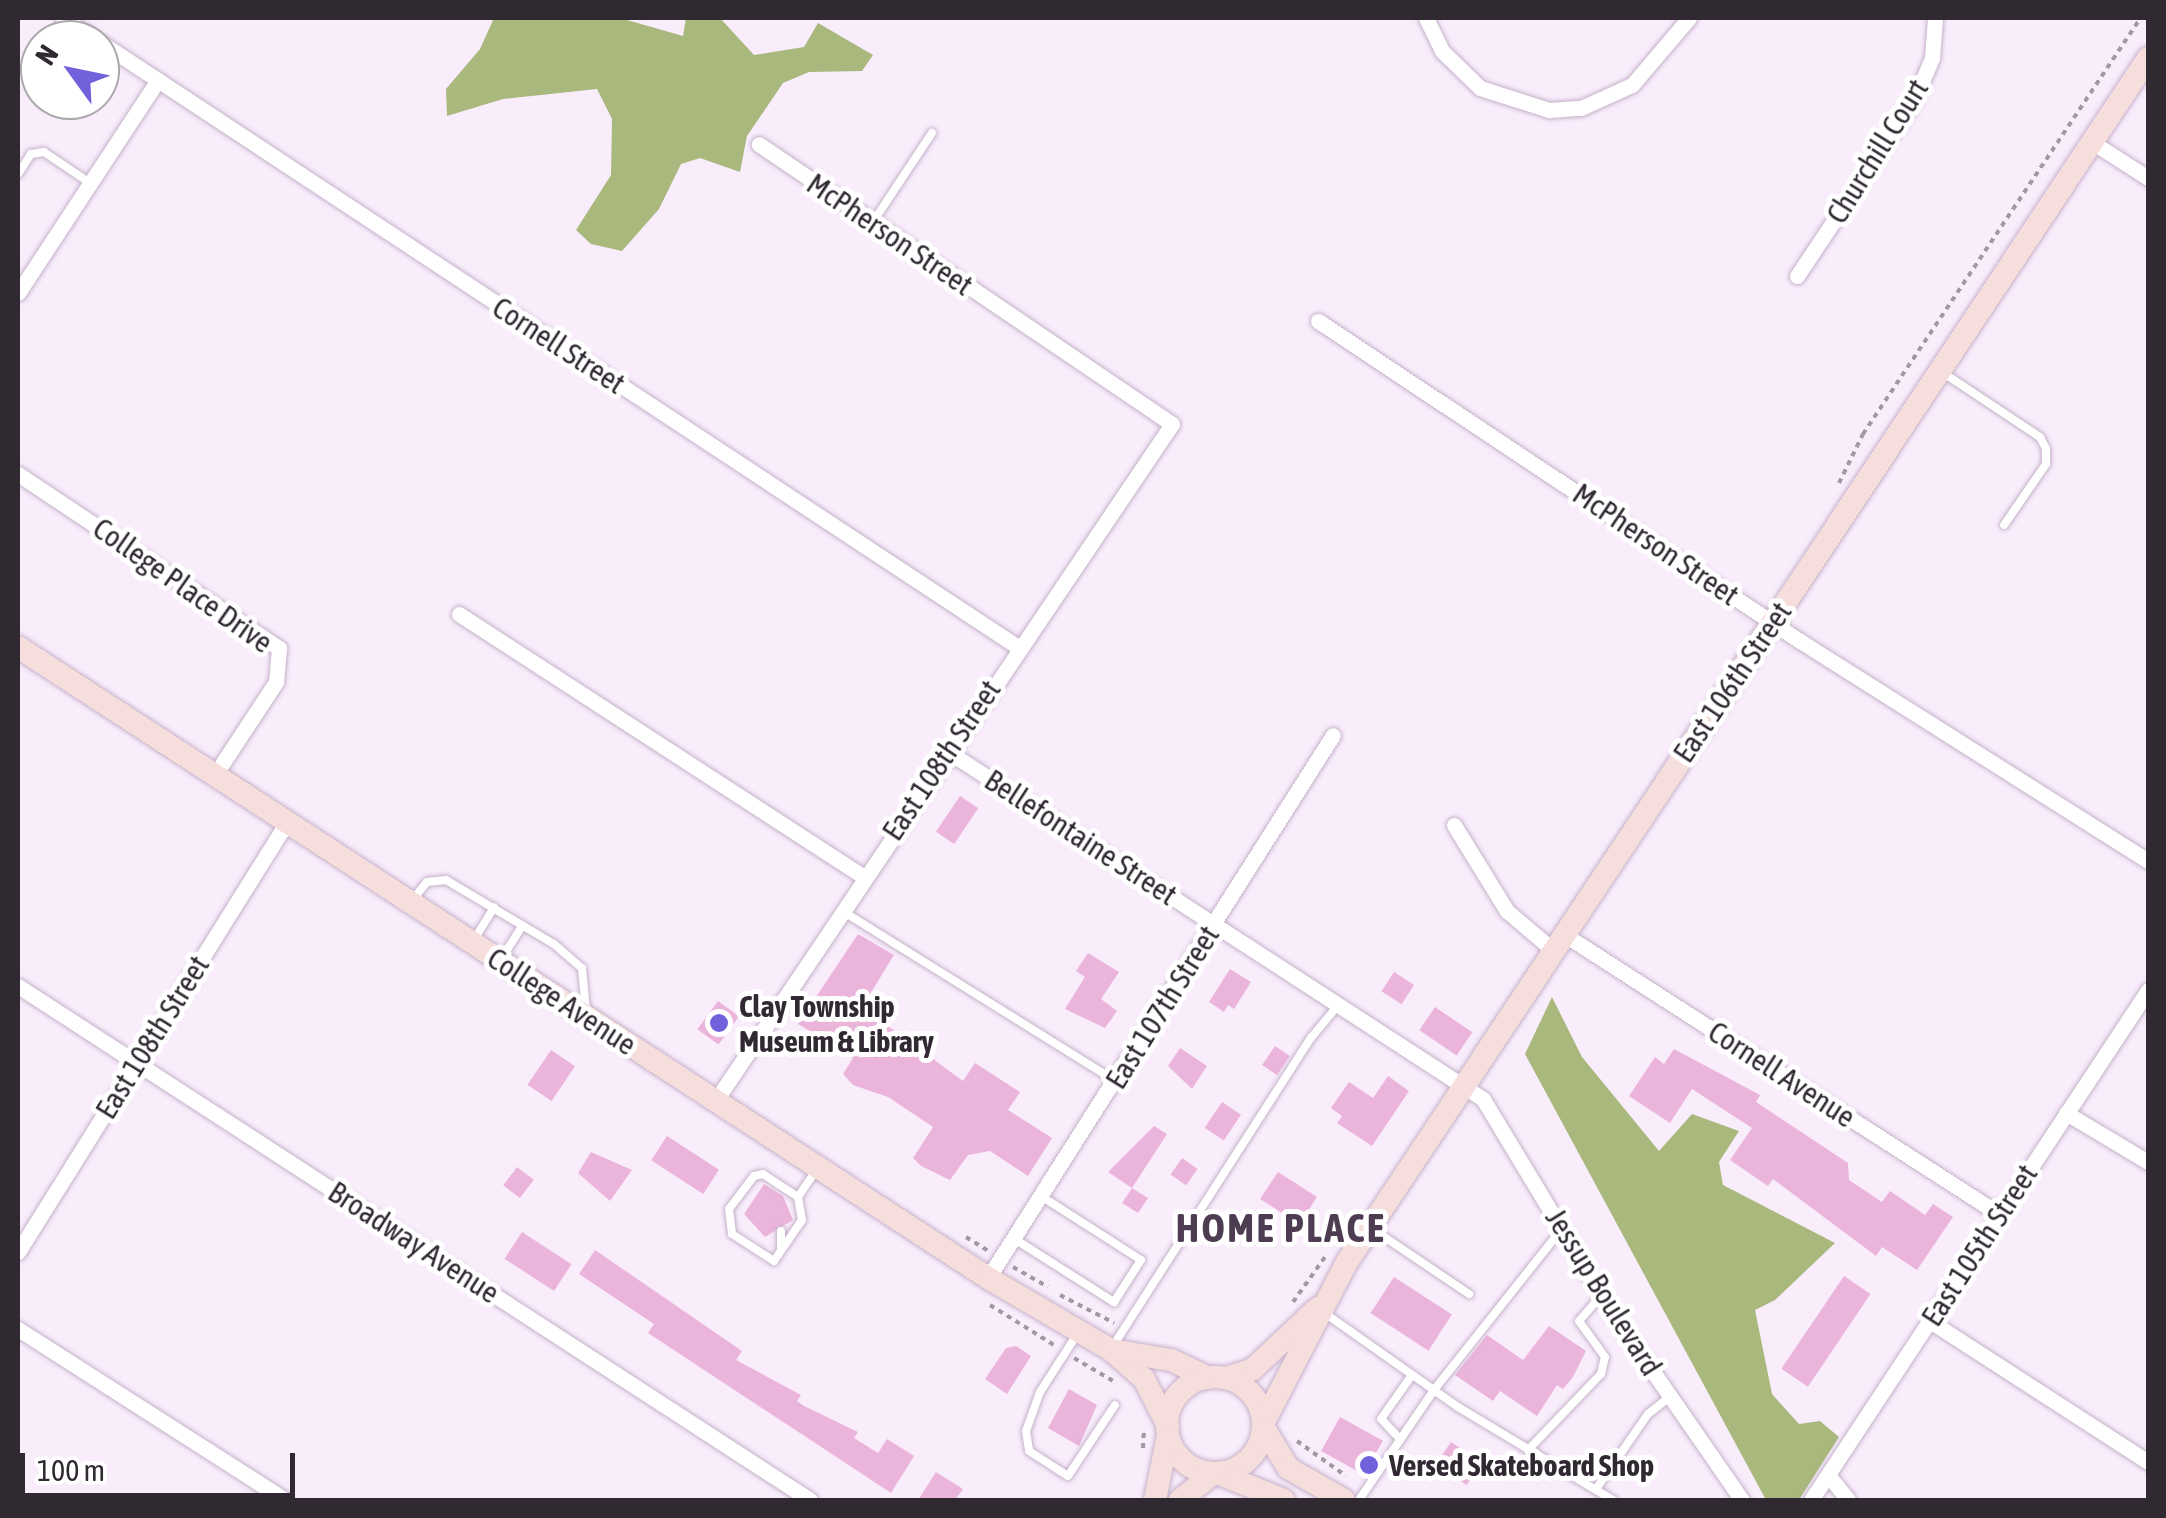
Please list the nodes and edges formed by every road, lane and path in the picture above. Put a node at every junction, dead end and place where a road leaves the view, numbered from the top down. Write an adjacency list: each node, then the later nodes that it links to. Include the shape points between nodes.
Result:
1 (1426, 18): 2 (street, via 1442,52 1480,88 1549,110 1581,108 1632,85)
2 (1688, 18)
3 (1935, 18): 15 (street, Churchill Court, via 1932,58 1914,102)
4 (2140, 18): 21 (path, via 1864,434)
5 (120, 55): 7 (street, Cornell Street)
6 (2148, 58): 9 (main road, East 106th Street)
7 (158, 80): 13 (street); 25 (street, Cornell Street)
8 (932, 133): 14 (lane)
9 (2092, 142): 12 (street); 18 (main road, East 106th Street)
10 (759, 144): 14 (street, McPherson Street)
11 (18, 174): 13 (lane, via 35,151)
12 (2148, 178)
13 (90, 184): 16 (street)
14 (873, 222): 19 (street, McPherson Street)
15 (1796, 276)
16 (18, 292)
17 (1318, 321): 24 (street, McPherson Street)
18 (1939, 370): 22 (lane, via 2040,436 2046,450 2046,464); 24 (main road, East 106th Street)
19 (1172, 424): 25 (street, East 108th Street)
20 (18, 474): 29 (street, College Place Drive, via 279,648 276,682)
21 (1838, 486)
22 (2004, 526)
23 (460, 614): 33 (street)
24 (1773, 621): 32 (street, McPherson Street); 40 (main road, East 106th Street)
25 (1018, 646): 28 (street, East 108th Street)
26 (18, 647): 29 (main road, College Avenue)
27 (1333, 735): 37 (street, East 107th Street, via 1224,900)
28 (947, 752): 33 (street, East 108th Street); 37 (street, Bellefontaine Street)
29 (216, 773): 30 (main road, College Avenue)
30 (287, 822): 34 (main road, College Avenue); 46 (street, East 108th Street)
31 (1454, 825): 40 (street, via 1507,911)
32 (2148, 861)
33 (862, 876): 36 (street, East 108th Street)
34 (411, 902): 35 (lane, via 435,878); 39 (main road, College Avenue)
35 (494, 908): 38 (lane); 39 (lane)
36 (840, 910): 47 (lane); 49 (street, East 108th Street)
37 (1217, 924): 44 (street, Bellefontaine Street); 47 (street, East 107th Street)
38 (523, 925): 41 (lane); 45 (lane, via 578,961 588,995)
39 (472, 942): 41 (main road, College Avenue)
40 (1560, 943): 48 (main road, East 106th Street); 56 (street, Cornell Avenue)
41 (500, 960): 45 (main road, College Avenue)
42 (18, 986): 46 (street, Broadway Avenue)
43 (2148, 990): 50 (street, East 105th Street)
44 (1340, 1004): 48 (street, Bellefontaine Street); 72 (lane, via 1311,1038)
45 (586, 1016): 49 (main road, College Avenue)
46 (137, 1062): 65 (street, East 108th Street); 92 (street, Broadway Avenue)
47 (1116, 1081): 53 (street, East 107th Street)
48 (1466, 1088): 58 (main road, East 106th Street); 59 (street, Jessup Boulevard, via 1492,1108)
49 (716, 1100): 52 (main road, College Avenue)
50 (2066, 1113): 51 (street); 56 (street, East 105th Street)
51 (2148, 1162)
52 (818, 1166): 54 (lane); 66 (main road, College Avenue)
53 (1041, 1196): 62 (street, East 107th Street); 62 (lane, via 1141,1260 1114,1302)
54 (798, 1197): 55 (lane); 64 (lane, via 758,1174 729,1209 732,1234 774,1261)
55 (801, 1211): 57 (lane); 64 (lane)
56 (1999, 1214): 71 (street, East 105th Street)
57 (790, 1218)
58 (1370, 1227): 67 (lane); 70 (main road, East 106th Street)
59 (1563, 1227): 68 (street, Jessup Boulevard); 78 (lane)
60 (781, 1231): 64 (lane)
61 (957, 1231): 66 (path)
62 (1013, 1238): 66 (street, East 107th Street)
63 (1332, 1248): 69 (path)
64 (782, 1249)
65 (18, 1252)
66 (994, 1268): 72 (path); 74 (main road, College Avenue)
67 (1469, 1294)
68 (1602, 1295): 79 (street, Jessup Boulevard); 85 (lane, via 1579,1321 1605,1357 1601,1374)
69 (1291, 1304)
70 (1318, 1308): 76 (lane); 77 (main road, East 106th Street, via 1261,1362); 81 (main road, East 106th Street)
71 (1930, 1320): 86 (street); 88 (street, East 105th Street)
72 (1125, 1328): 75 (lane)
73 (18, 1329): 91 (street)
74 (1078, 1332): 75 (main road, College Avenue); 80 (lane, via 1040,1392 1026,1431 1029,1451 1068,1476)
75 (1110, 1350): 77 (main road, College Avenue, via 1170,1360); 82 (main road, College Avenue, via 1144,1379)
76 (1412, 1374): 78 (lane); 84 (lane, via 1381,1419)
77 (1218, 1378): 81 (main road, via 1249,1391); 82 (main road, via 1179,1394)
78 (1434, 1390): 84 (lane); 85 (lane)
79 (1670, 1397): 90 (lane, via 1648,1414); 99 (street, Jessup Boulevard)
80 (1115, 1405)
81 (1264, 1425): 87 (main road, via 1249,1458); 96 (main road, via 1288,1468)
82 (1168, 1430): 87 (main road, via 1184,1461); 93 (main road)
83 (1291, 1434): 89 (path)
84 (1399, 1438): 89 (lane)
85 (1528, 1450): 90 (lane)
86 (2148, 1462)
87 (1216, 1473): 94 (main road); 95 (main road)
88 (1828, 1475): 100 (street, East 105th Street); 101 (street)
89 (1366, 1489): 97 (lane)
90 (1596, 1489): 98 (lane)
91 (285, 1500)
92 (810, 1500)
93 (1155, 1500)
94 (1180, 1500)
95 (1284, 1500)
96 (1344, 1500)
97 (1359, 1500)
98 (1614, 1500)
99 (1742, 1500)
100 (1811, 1500)
101 (1848, 1500)

